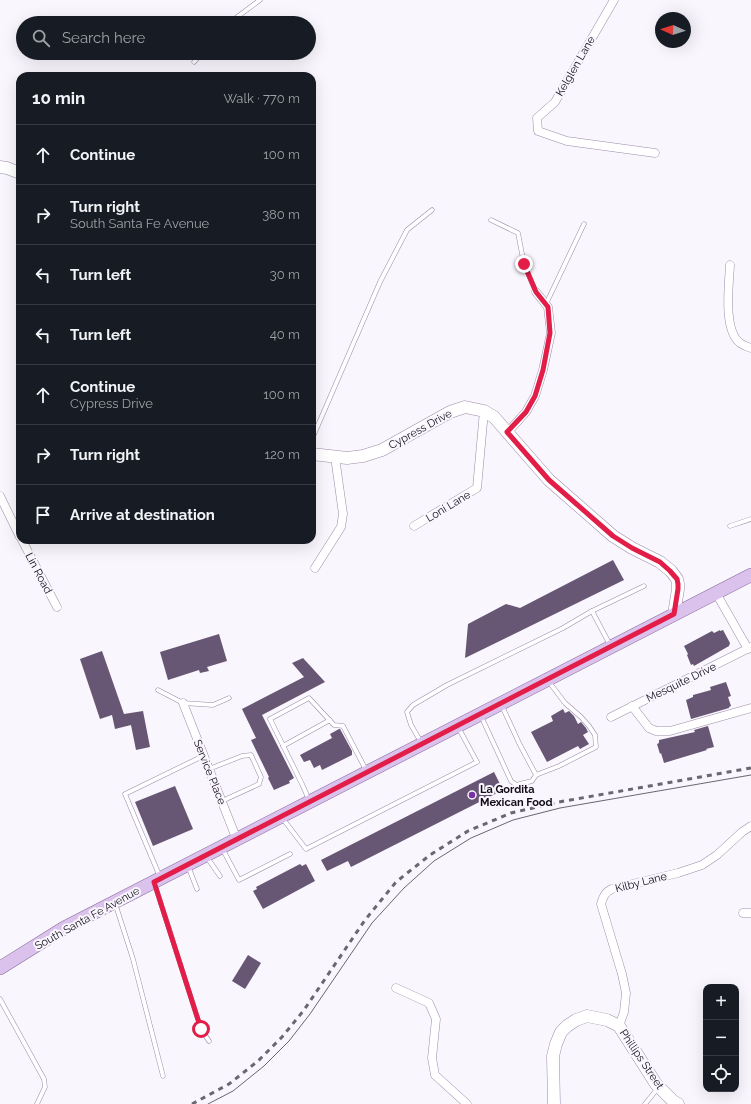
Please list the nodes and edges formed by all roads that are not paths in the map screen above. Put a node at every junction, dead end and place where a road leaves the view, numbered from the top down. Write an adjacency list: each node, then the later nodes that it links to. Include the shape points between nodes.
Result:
1 (260, 0): 3 (lane)
2 (614, 0): 4 (street, Kelglen Lane, via 555,102 537,118 538,131 567,141)
3 (238, 16)
4 (655, 153)
5 (0, 167): 6 (street)
6 (16, 171)
7 (432, 210): 15 (lane, via 407,230 380,282)
8 (491, 220): 11 (lane, via 518,233 524,264)
9 (584, 224): 12 (lane)
10 (730, 265): 13 (street, via 730,329 739,342)
11 (536, 292): 12 (street)
12 (546, 304): 16 (street, via 550,333 543,370 535,396 526,412)
13 (751, 348)
14 (484, 411): 16 (street, Cypress Drive, via 494,417); 18 (street, Cypress Drive, via 466,407 450,412 382,450 363,456); 21 (street, Loni Lane, via 477,488)
15 (316, 430)
16 (507, 432): 31 (street, Cypress Drive, via 549,480 613,536 660,562 670,571 677,579 678,589)
17 (316, 454): 18 (street, Cypress Drive)
18 (335, 456): 25 (street, via 343,514 341,527)
19 (0, 496): 23 (street)
20 (751, 519): 22 (lane)
21 (414, 526)
22 (730, 526)
23 (16, 529)
24 (24, 544): 29 (street, Lin Road)
25 (315, 568)
26 (751, 575): 28 (main road, South Santa Fe Avenue)
27 (644, 586): 30 (lane)
28 (716, 593): 31 (main road, South Santa Fe Avenue); 33 (street)
29 (57, 607)
30 (592, 611): 32 (lane); 45 (lane, via 447,685 413,706 407,712)
31 (674, 614): 32 (main road, South Santa Fe Avenue)
32 (611, 647): 34 (main road, South Santa Fe Avenue)
33 (750, 648): 39 (street, Mesquite Drive)
34 (547, 680): 38 (main road, South Santa Fe Avenue); 50 (lane, via 565,703 589,726 595,735 596,747)
35 (158, 690): 37 (lane)
36 (229, 698): 37 (lane, via 213,705)
37 (183, 704): 47 (street, Service Place)
38 (501, 704): 41 (main road, South Santa Fe Avenue); 50 (lane)
39 (632, 706): 40 (street, via 649,728 656,731 670,731); 42 (street, Mesquite Drive)
40 (751, 708)
41 (480, 714): 44 (main road, South Santa Fe Avenue); 50 (lane, via 511,781 516,785 532,781)
42 (611, 717)
43 (330, 720): 46 (lane); 46 (lane, via 309,698 270,719); 49 (lane, via 334,725 343,726)
44 (458, 726): 45 (main road, South Santa Fe Avenue); 53 (lane, via 477,762 470,766 306,849)
45 (422, 744): 49 (main road, South Santa Fe Avenue)
46 (283, 746): 52 (lane)
47 (204, 756): 48 (street, Service Place); 61 (lane, via 125,794)
48 (209, 769): 51 (street, Service Place); 51 (lane, via 242,756 251,756 261,777 259,784)
49 (367, 772): 52 (main road, South Santa Fe Avenue)
50 (536, 775)
51 (221, 801): 55 (street, Service Place)
52 (310, 802): 53 (main road, South Santa Fe Avenue)
53 (281, 817): 55 (main road, South Santa Fe Avenue)
54 (751, 826): 67 (street, Kilby Lane, via 702,865 612,889 604,895 601,904 626,993)
55 (237, 840): 56 (main road, South Santa Fe Avenue)
56 (222, 848): 57 (lane, via 239,880); 58 (main road, South Santa Fe Avenue)
57 (290, 854)
58 (206, 856): 59 (main road, South Santa Fe Avenue); 60 (lane)
59 (188, 865): 61 (main road, South Santa Fe Avenue); 62 (lane)
60 (220, 876)
61 (157, 881): 63 (main road, South Santa Fe Avenue); 68 (lane, via 201,1029)
62 (197, 889)
63 (115, 902): 64 (main road, South Santa Fe Avenue, via 64,928); 69 (lane, via 133,958)
64 (0, 968)
65 (396, 988): 72 (street, via 429,1002 436,1019 432,1058 435,1075)
66 (0, 999): 71 (lane, via 44,1079 46,1087)
67 (619, 1026): 70 (street, Phillips Street); 73 (street, Phillips Street, via 608,1020 587,1016 571,1023 561,1032 553,1056)
68 (209, 1041)
69 (163, 1076)
70 (659, 1086): 74 (lane); 75 (street, Phillips Street)
71 (37, 1104)
72 (466, 1104)
73 (554, 1104)
74 (645, 1104)
75 (678, 1104)

